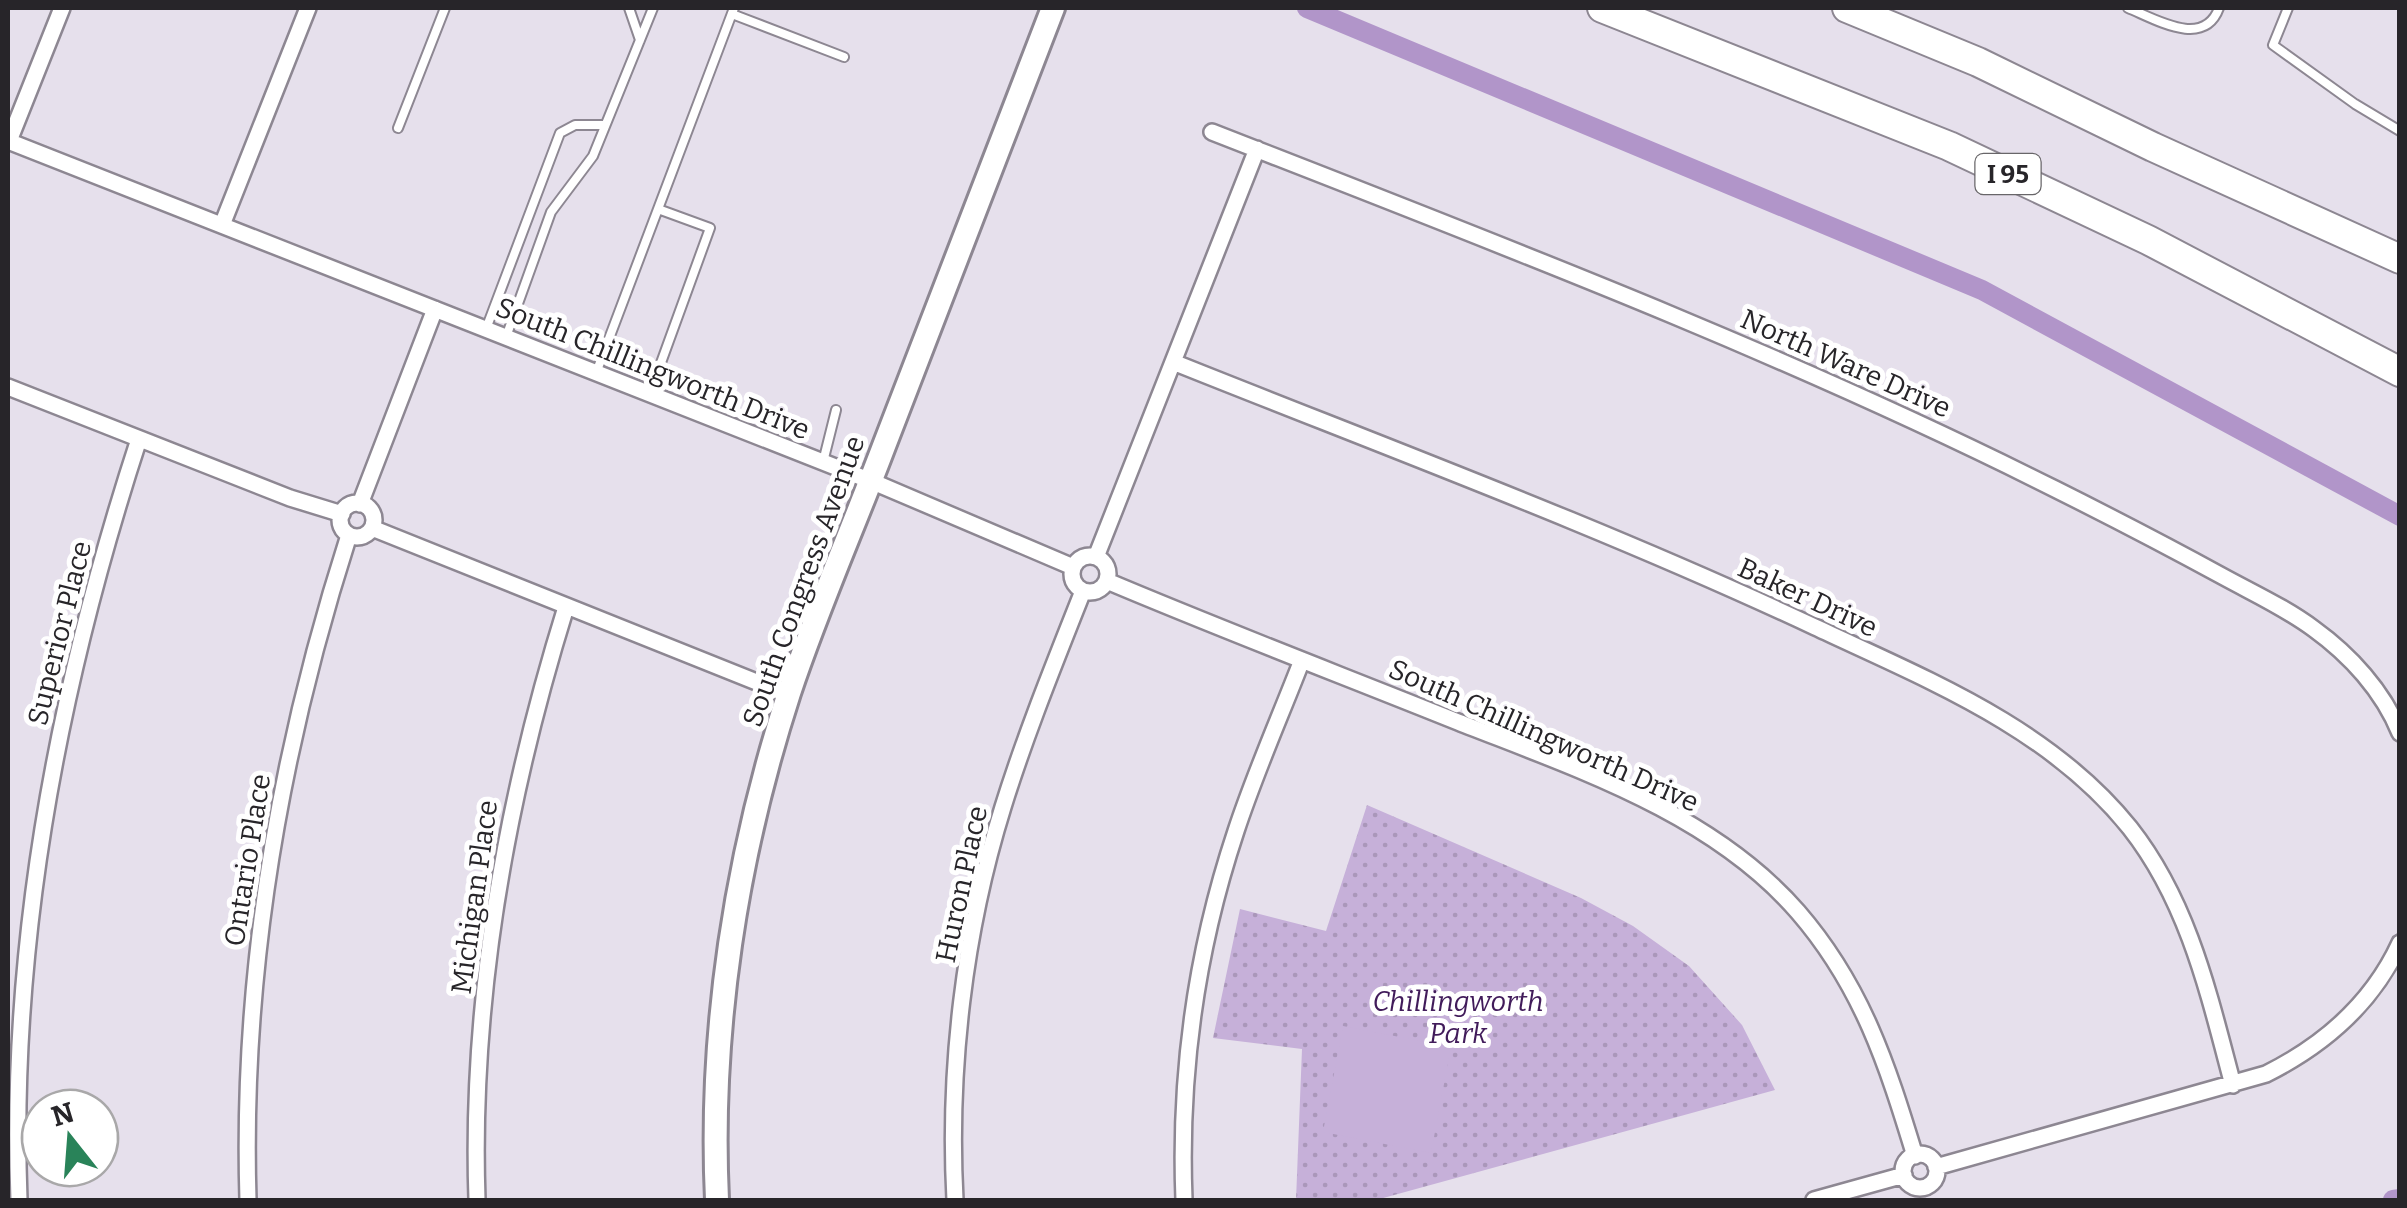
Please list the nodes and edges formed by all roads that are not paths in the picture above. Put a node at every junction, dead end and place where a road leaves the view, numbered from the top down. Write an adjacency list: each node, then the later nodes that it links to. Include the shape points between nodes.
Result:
1 (62, 8): 19 (street)
2 (308, 8): 22 (street)
3 (445, 8): 16 (lane)
4 (629, 8): 13 (lane)
5 (653, 8): 13 (lane)
6 (1052, 8): 35 (street, South Congress Avenue)
7 (1602, 8): 28 (highway, I 95, via 1949,146 2148,240)
8 (1848, 8): 23 (highway)
9 (2128, 8): 10 (lane, via 2182,30 2200,28)
10 (2219, 8)
11 (2288, 8): 17 (lane, via 2273,45)
12 (733, 11): 14 (lane); 21 (lane)
13 (640, 40): 15 (lane)
14 (844, 57)
15 (604, 125): 25 (lane, via 575,125 560,133); 26 (lane, via 593,156 551,212)
16 (398, 128)
17 (2400, 130)
18 (1212, 132): 20 (street, North Ware Drive)
19 (8, 141): 22 (street, South Chillingworth Drive)
20 (1257, 149): 27 (street); 47 (street, North Ware Drive, via 1676,315 1988,455 2132,528 2311,626 2359,669)
21 (658, 209): 29 (lane); 31 (lane, via 710,228)
22 (222, 225): 24 (street, South Chillingworth Drive)
23 (2400, 259)
24 (435, 309): 25 (street, South Chillingworth Drive); 36 (street)
25 (486, 329): 26 (street, South Chillingworth Drive)
26 (506, 337): 29 (street, South Chillingworth Drive)
27 (1173, 362): 40 (street); 49 (street, Baker Drive, via 1594,530 1829,634 2023,731 2099,793 2158,870 2199,959)
28 (2400, 372)
29 (596, 373): 31 (street, South Chillingworth Drive)
30 (8, 387): 33 (street)
31 (650, 394): 34 (street, South Chillingworth Drive)
32 (836, 410): 34 (lane)
33 (140, 439): 37 (street); 54 (street, Superior Place, via 83,627 44,819 22,1014)
34 (824, 462): 35 (street, South Chillingworth Drive)
35 (871, 481): 41 (street, South Chillingworth Drive); 46 (street, South Congress Avenue)
36 (360, 504): 37 (street); 38 (street, via 373,515)
37 (342, 514): 39 (street)
38 (372, 528): 39 (street, via 362,537); 44 (street)
39 (349, 535): 55 (street, Ontario Place, via 300,701 266,883 249,1068)
40 (1096, 557): 41 (street); 42 (street, via 1106,564)
41 (1073, 567): 43 (street, via 1072,580)
42 (1107, 581): 43 (street, via 1096,591); 45 (street, South Chillingworth Drive)
43 (1082, 591): 58 (street, Huron Place, via 1025,740 980,900 960,1028)
44 (566, 607): 46 (street); 56 (street, Michigan Place, via 518,774 496,894 480,1033)
45 (1302, 660): 50 (street, South Chillingworth Drive, via 1646,802 1735,854 1797,911 1847,979 1890,1071); 59 (street, via 1236,829 1202,957 1184,1088)
46 (789, 695): 57 (street, South Congress Avenue, via 732,930 716,1110)
47 (2400, 733)
48 (2400, 943): 49 (street, via 2337,1029 2296,1059)
49 (2233, 1085): 51 (street)
50 (1915, 1156): 51 (street, via 1928,1156); 52 (street)
51 (1936, 1167): 53 (street)
52 (1904, 1175): 53 (street); 60 (street)
53 (1926, 1194)
54 (19, 1200)
55 (248, 1200)
56 (477, 1200)
57 (717, 1200)
58 (955, 1200)
59 (1184, 1200)
60 (1814, 1200)

